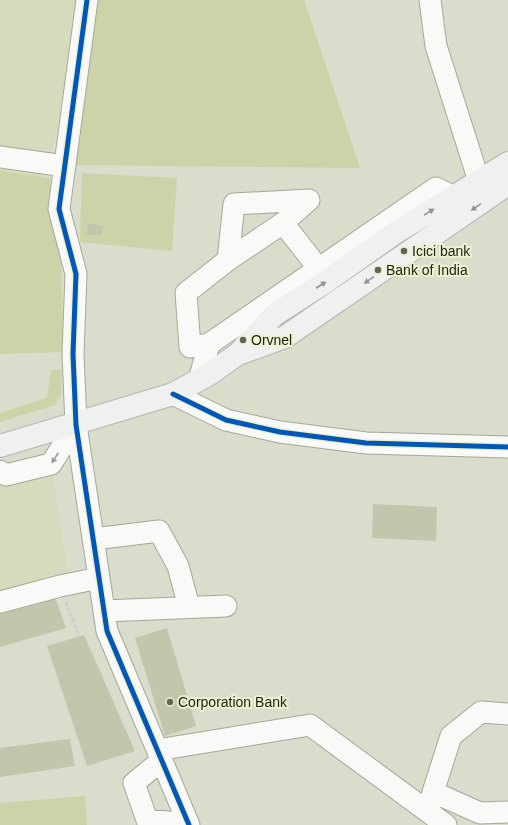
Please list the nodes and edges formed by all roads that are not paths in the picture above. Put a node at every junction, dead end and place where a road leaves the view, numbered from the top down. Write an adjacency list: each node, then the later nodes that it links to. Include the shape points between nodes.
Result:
1 (87, 0): 5 (street)
2 (430, 0): 6 (street, via 436,46)
3 (0, 157): 5 (street)
4 (508, 163): 6 (main road)
5 (65, 166): 16 (street, via 59,208 76,274 73,354)
6 (479, 181): 8 (main road)
7 (508, 184): 13 (main road, one-way to 13, via 286,337)
8 (454, 197): 11 (street, via 436,188); 13 (main road, one-way to 8, via 274,315 395,233)
9 (283, 223): 10 (street); 10 (street, via 309,200 234,204); 11 (street)
10 (228, 260): 12 (street, via 186,293 190,347)
11 (319, 269): 12 (street)
12 (209, 344): 14 (street)
13 (238, 354): 14 (main road)
14 (199, 380): 15 (main road)
15 (173, 394): 16 (main road); 18 (street, via 226,420 280,432 366,443)
16 (76, 425): 17 (main road); 19 (street, one-way to 19, via 51,464 6,475); 20 (street)
17 (0, 446)
18 (508, 447)
19 (0, 471)
20 (94, 539): 21 (street); 24 (street, via 159,531 178,566)
21 (99, 578): 22 (street); 25 (street)
22 (0, 602)
23 (226, 606): 24 (street)
24 (189, 607): 25 (street)
25 (104, 611): 27 (street, via 107,631)
26 (508, 714): 28 (street, via 481,712 451,736)
27 (160, 755): 28 (street, via 310,725); 30 (street); 30 (street, via 134,783 147,820)
28 (430, 801): 29 (street, via 480,813); 31 (street)
29 (508, 812)
30 (189, 824)
31 (446, 825)

